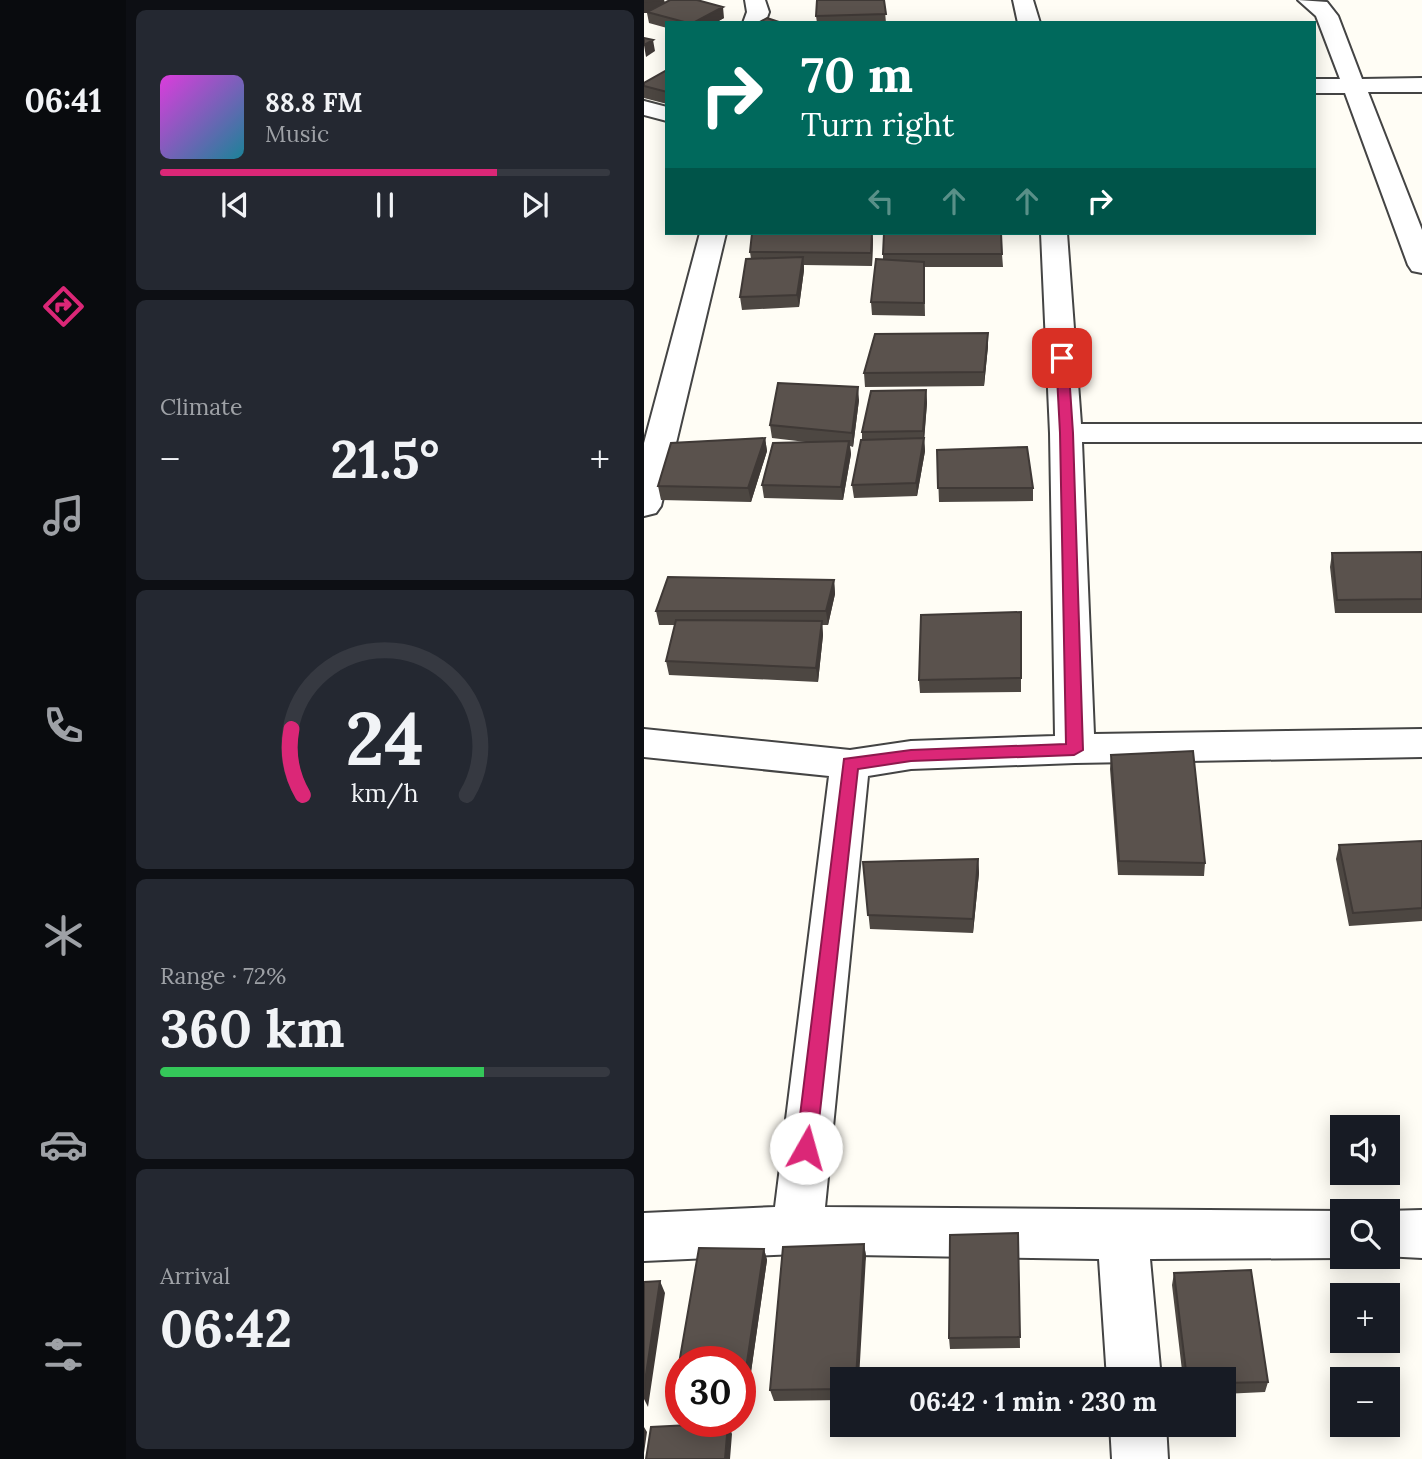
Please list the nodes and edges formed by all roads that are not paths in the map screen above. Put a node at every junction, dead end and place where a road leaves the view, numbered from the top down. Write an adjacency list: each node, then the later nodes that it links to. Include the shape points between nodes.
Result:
1 (755, 0): 4 (street)
2 (1023, 0): 5 (street)
3 (1308, 0): 6 (street, via 1327,16)
4 (755, 21)
5 (1028, 21)
6 (1354, 85): 7 (street); 8 (street); 13 (street)
7 (1422, 85)
8 (1316, 86)
9 (644, 108): 10 (street)
10 (665, 113)
11 (712, 235): 14 (street)
12 (1054, 235): 15 (street)
13 (1422, 265)
14 (655, 425): 17 (street)
15 (1066, 433): 16 (street); 20 (street)
16 (1422, 433)
17 (644, 506)
18 (644, 743): 21 (street)
19 (1422, 743): 20 (street)
20 (1074, 750): 21 (street, via 911,755)
21 (850, 764): 22 (street)
22 (797, 1230): 26 (street); 27 (street)
23 (1330, 1234): 26 (street)
24 (1400, 1234): 25 (street)
25 (1422, 1234)
26 (1123, 1235): 28 (street)
27 (644, 1237)
28 (1133, 1367)
29 (1139, 1437): 30 (street)
30 (1140, 1459)

